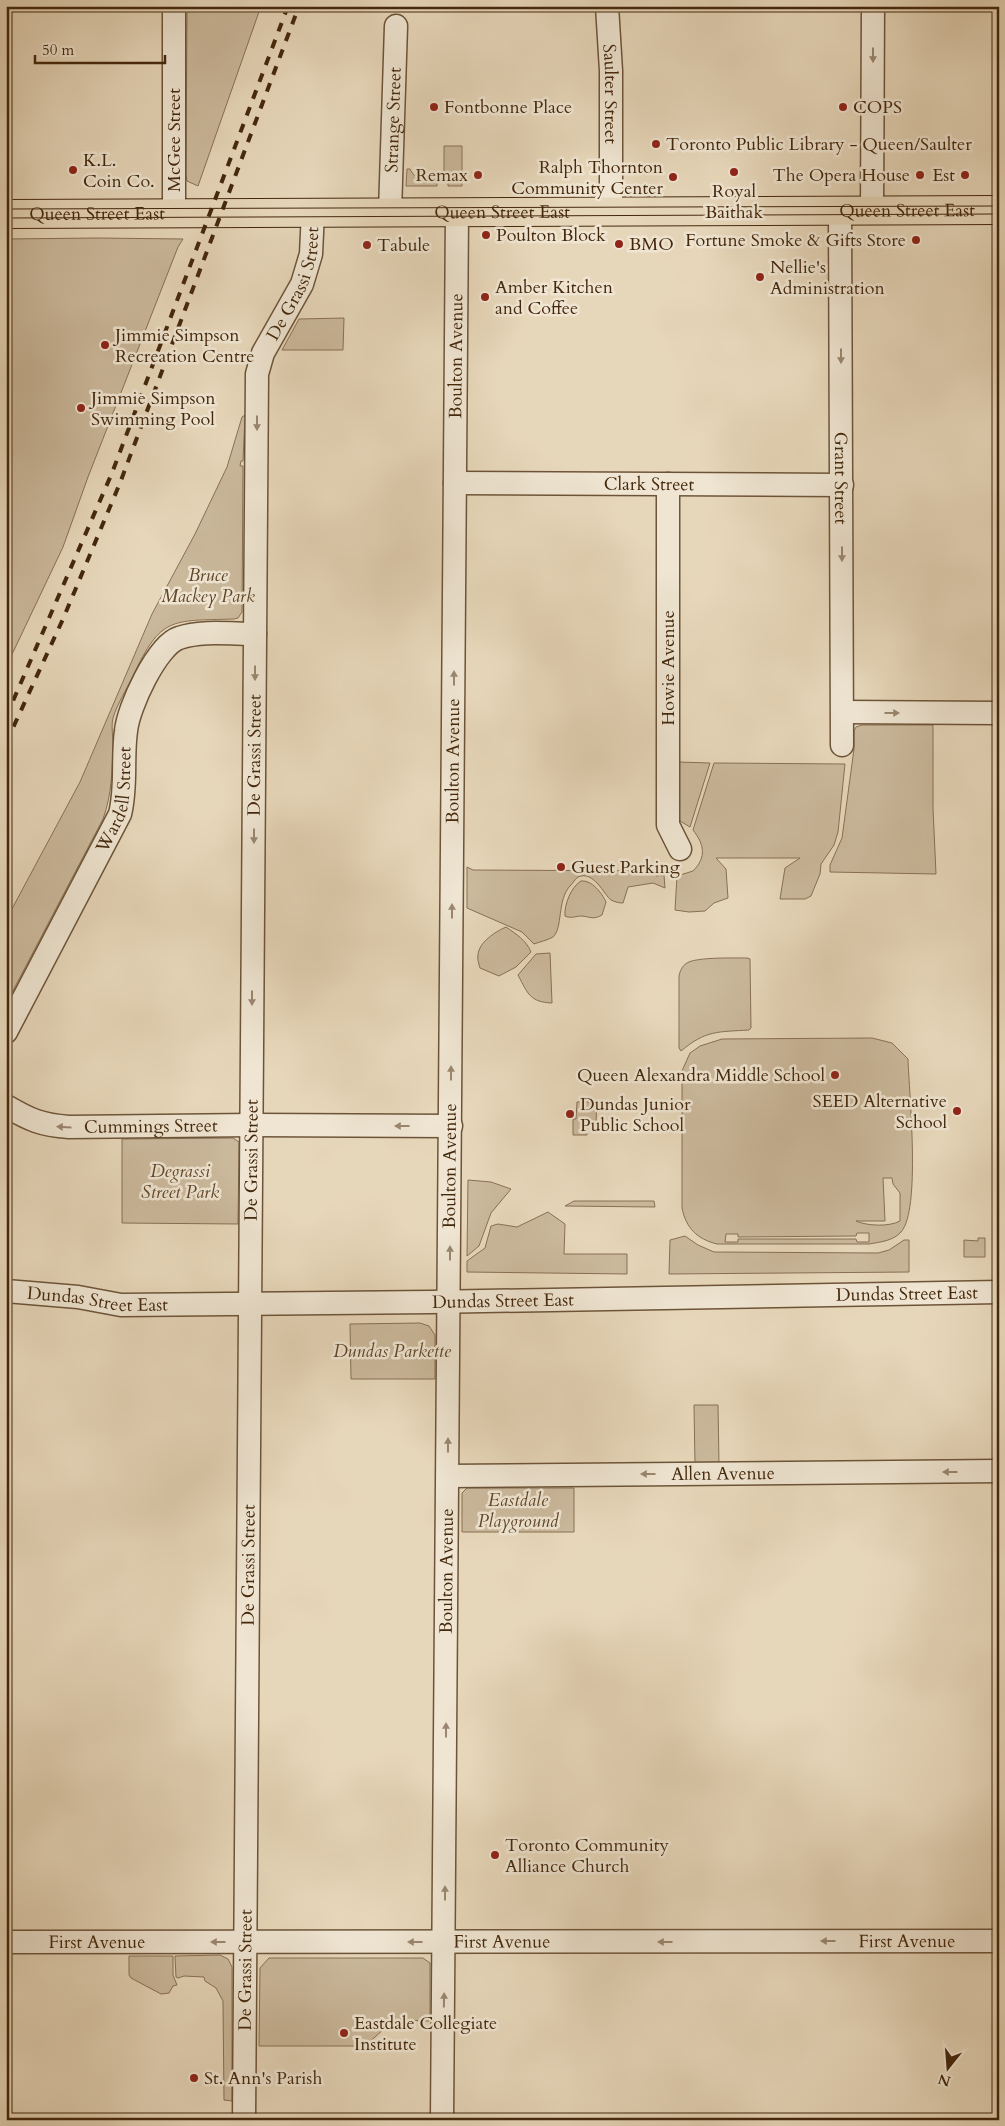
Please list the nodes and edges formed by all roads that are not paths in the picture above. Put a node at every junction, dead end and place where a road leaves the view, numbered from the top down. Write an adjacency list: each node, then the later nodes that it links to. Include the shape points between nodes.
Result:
1 (174, 6): 12 (street, McGee Street)
2 (608, 6): 8 (street, Saulter Street)
3 (873, 6): 6 (street, one-way to 6)
4 (396, 26): 10 (street, Strange Street)
5 (840, 210): 6 (main road, Queen Street East); 8 (main road, Queen Street East); 16 (street, Grant Street, one-way to 16)
6 (872, 210): 7 (main road, Queen Street East)
7 (999, 210)
8 (611, 211): 11 (main road, Queen Street East)
9 (313, 212): 10 (main road, Queen Street East); 12 (main road, Queen Street East); 17 (street, De Grassi Street, one-way to 17, via 310,254 302,284 264,353 257,374)
10 (390, 212): 11 (main road, Queen Street East)
11 (457, 212): 14 (street, Boulton Avenue)
12 (174, 213): 13 (main road, Queen Street East)
13 (6, 214)
14 (455, 482): 15 (street, Clark Street); 25 (street, Boulton Avenue, one-way to 14)
15 (668, 484): 16 (street, Clark Street); 21 (street, Howie Avenue, via 668,825)
16 (842, 485): 18 (street, Grant Street, one-way to 18)
17 (255, 634): 22 (street, Wardell Street, via 190,634 176,638 152,666 130,713 126,731 124,796 120,814); 24 (street, De Grassi Street, one-way to 24)
18 (843, 712): 19 (street, one-way to 19); 20 (street, Grant Street)
19 (999, 713)
20 (842, 745)
21 (680, 849)
22 (6, 1032)
23 (6, 1106): 24 (street, Cummings Street, one-way to 23, via 45,1125)
24 (252, 1125): 25 (street, Cummings Street, one-way to 24); 29 (street, De Grassi Street)
25 (450, 1126): 28 (street, Boulton Avenue, one-way to 25)
26 (6, 1291): 29 (street, Dundas Street East, via 121,1304)
27 (999, 1292): 28 (street, Dundas Street East)
28 (450, 1302): 29 (street, Dundas Street East); 31 (street, Boulton Avenue, one-way to 28)
29 (250, 1304): 33 (street, De Grassi Street)
30 (999, 1472): 31 (street, Allen Avenue, one-way to 31)
31 (448, 1476): 34 (street, Boulton Avenue, one-way to 31)
32 (6, 1942): 33 (street, First Avenue, one-way to 32)
33 (246, 1942): 34 (street, First Avenue, one-way to 33); 36 (street, De Grassi Street)
34 (444, 1942): 35 (street, First Avenue, one-way to 34); 37 (street, Boulton Avenue, one-way to 34)
35 (999, 1942)
36 (244, 2120)
37 (442, 2120)

